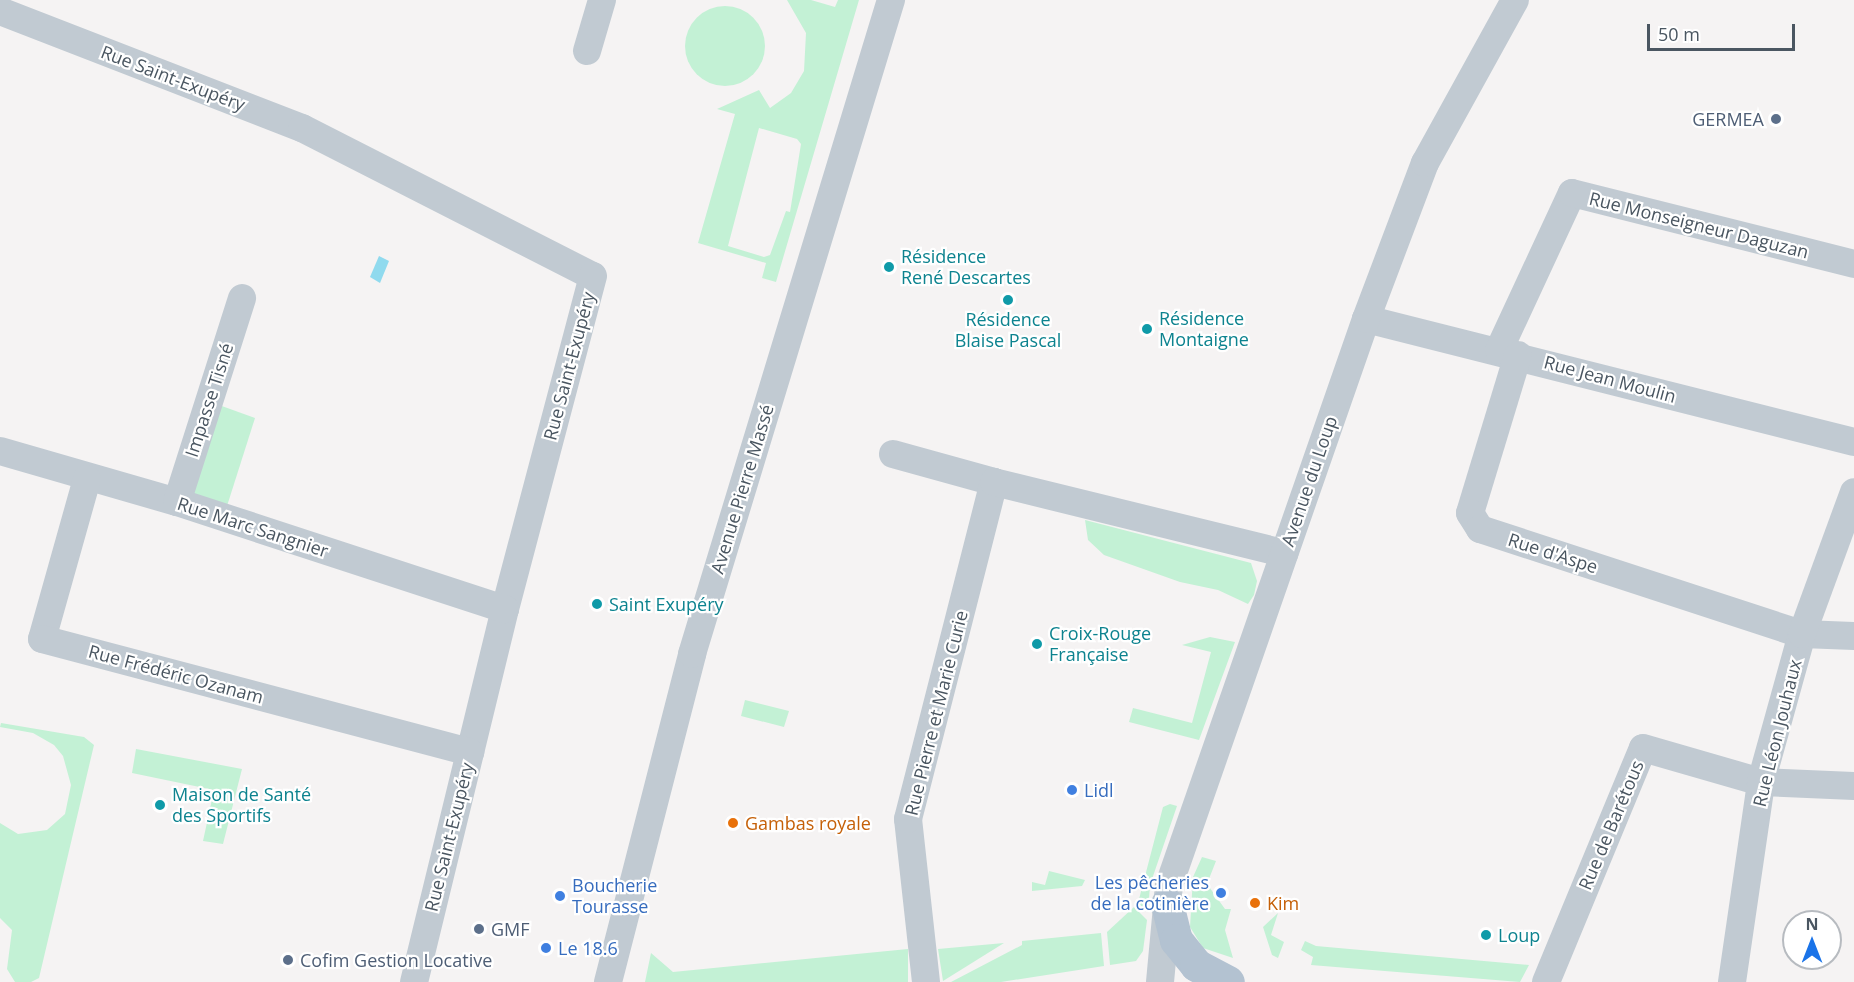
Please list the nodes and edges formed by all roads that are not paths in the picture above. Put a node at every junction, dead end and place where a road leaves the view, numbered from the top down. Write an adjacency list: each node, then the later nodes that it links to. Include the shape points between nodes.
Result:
1 (602, 0): 5 (street)
2 (891, 0): 26 (street, Avenue Pierre Massé, via 692,654)
3 (1515, 0): 8 (street, Avenue du Loup, via 1425,163)
4 (0, 11): 18 (street, Rue Saint-Exupéry, via 302,128 593,276)
5 (586, 51)
6 (1854, 264): 9 (street, Rue Monseigneur Daguzan, via 1572,193)
7 (242, 298): 16 (street, Impasse Tisné)
8 (1366, 319): 9 (street, Rue Jean Moulin); 17 (street, Avenue du Loup)
9 (1508, 352): 10 (street, Rue Jean Moulin); 19 (street, Rue d'Aspe, via 1470,513 1480,529)
10 (1854, 442)
11 (0, 451): 13 (street, Rue Marc Sangnier)
12 (893, 454): 14 (street)
13 (87, 479): 16 (street, Rue Marc Sangnier); 21 (street, Rue Frédéric Ozanam, via 42,639)
14 (994, 482): 17 (street); 27 (street, Rue Pierre et Marie Curie, via 908,819)
15 (1854, 492): 19 (street, Rue Léon Jouhaux)
16 (177, 502): 18 (street, Rue Marc Sangnier)
17 (1284, 553): 24 (street, Avenue du Loup, via 1199,791 1169,885)
18 (505, 609): 21 (street, Rue Saint-Exupéry)
19 (1802, 634): 20 (street, Rue d'Aspe); 22 (street, Rue Léon Jouhaux)
20 (1854, 636)
21 (470, 752): 25 (street, Rue Saint-Exupéry)
22 (1761, 782): 23 (street); 30 (street, Rue de Barétous, via 1643,748); 31 (street, Rue Léon Jouhaux)
23 (1854, 786)
24 (1167, 904): 28 (street, Avenue du Loup); 29 (main road, via 1176,940 1196,965)
25 (414, 982)
26 (608, 982)
27 (926, 982)
28 (1160, 982)
29 (1228, 982)
30 (1546, 982)
31 (1732, 982)

